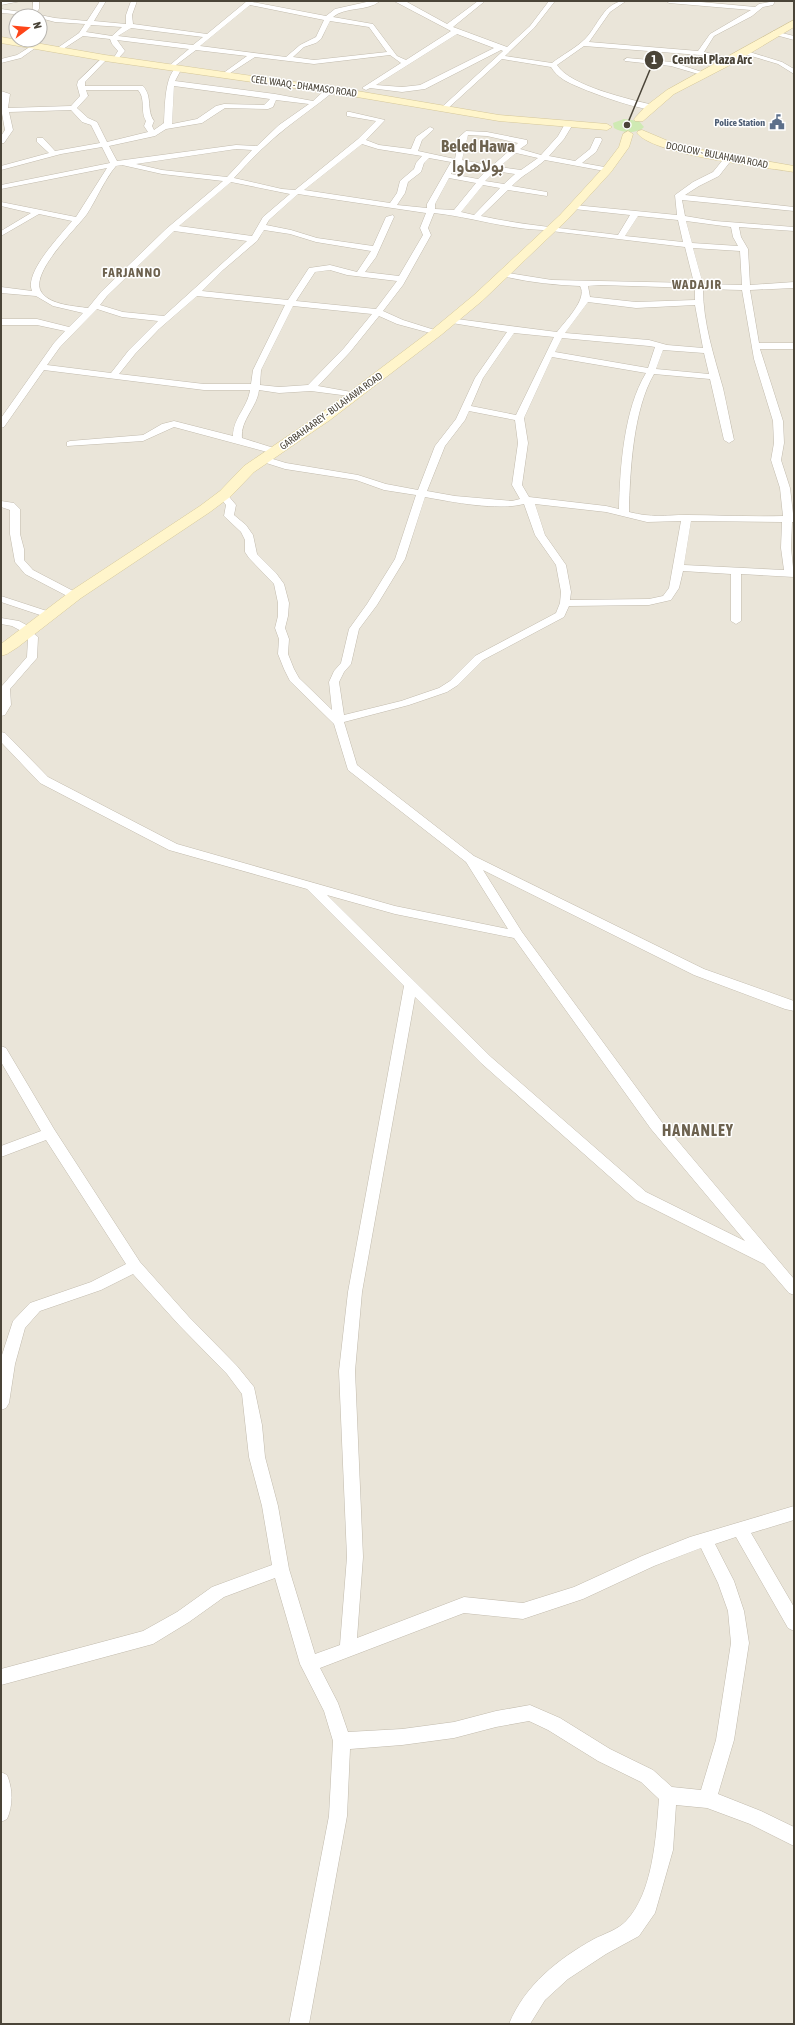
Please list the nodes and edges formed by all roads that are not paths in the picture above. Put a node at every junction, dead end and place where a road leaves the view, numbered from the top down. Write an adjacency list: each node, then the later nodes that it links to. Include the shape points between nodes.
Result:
1 (18, 1): 12 (street)
2 (102, 1): 16 (street)
3 (134, 1): 18 (street, via 128,19)
4 (377, 1): 15 (street, via 360,7 337,10)
5 (397, 1): 19 (street)
6 (482, 1): 19 (street)
7 (552, 1): 30 (street, via 532,27)
8 (624, 1): 26 (street, via 608,11)
9 (669, 1): 13 (street)
10 (772, 1): 13 (street, via 771,4 761,5)
11 (250, 2): 15 (street); 23 (street)
12 (1, 3)
13 (756, 9): 33 (street, via 750,15 712,35)
14 (48, 18): 16 (street)
15 (328, 18): 34 (street, via 371,25); 37 (street, via 319,38 302,46)
16 (90, 22): 18 (street); 22 (street)
17 (794, 23): 21 (main road)
18 (130, 26): 23 (street); 24 (street)
19 (449, 26): 20 (street)
20 (456, 31): 30 (street); 42 (street)
21 (774, 33): 25 (street); 32 (main road)
22 (82, 34): 24 (street); 31 (street)
23 (208, 36): 27 (street)
24 (113, 38): 27 (street); 38 (street, via 114,43 122,51)
25 (794, 38)
26 (584, 44): 33 (street); 43 (street)
27 (195, 47): 35 (street); 44 (street)
28 (32, 48): 41 (street, via 19,57)
29 (46, 48): 31 (main road, CEEL WAAQ - DHAMASO ROAD)
30 (503, 49): 36 (street); 49 (street, via 422,87 400,90)
31 (58, 50): 38 (main road, CEEL WAAQ - DHAMASO ROAD)
32 (743, 52): 40 (main road); 45 (street, via 780,63)
33 (700, 53): 40 (street)
34 (392, 54): 37 (street, via 314,62); 42 (street)
35 (253, 55): 37 (street); 47 (street)
36 (500, 57): 43 (street); 59 (street)
37 (288, 58)
38 (110, 59): 44 (main road, CEEL WAAQ - DHAMASO ROAD); 50 (street, via 83,80)
39 (628, 60): 46 (street, via 672,64)
40 (730, 60): 46 (main road)
41 (1, 62)
42 (406, 63): 49 (street)
43 (553, 65): 57 (street, via 558,74 570,80 611,96)
44 (175, 67): 47 (main road, CEEL WAAQ - DHAMASO ROAD); 48 (street)
45 (794, 72)
46 (705, 74): 57 (main road, via 670,91)
47 (224, 75): 51 (main road, CEEL WAAQ - DHAMASO ROAD)
48 (171, 83): 54 (street); 63 (street)
49 (369, 86): 53 (street)
50 (82, 88): 58 (street, via 84,96); 67 (street, via 140,88 145,94 146,114 150,121 148,126)
51 (330, 90): 53 (main road, CEEL WAAQ - DHAMASO ROAD); 55 (street)
52 (1, 93): 56 (street, via 6,94)
53 (357, 94): 59 (main road, CEEL WAAQ - DHAMASO ROAD)
54 (275, 96): 55 (street); 63 (street, via 270,105 265,107 224,106 199,121)
55 (315, 103): 74 (street, via 287,122)
56 (4, 107): 58 (street); 71 (street, via 9,130)
57 (650, 107): 66 (main road, via 634,118 649,125 647,131)
58 (73, 108): 73 (street, via 85,120 94,124)
59 (445, 109): 62 (main road, CEEL WAAQ - DHAMASO ROAD, via 499,118)
60 (350, 114): 72 (street, via 381,120)
61 (617, 118): 64 (main road, via 608,122)
62 (568, 124): 64 (main road, CEEL WAAQ - DHAMASO ROAD); 79 (street, via 566,133)
63 (166, 127): 67 (street)
64 (607, 127): 68 (main road, CEEL WAAQ - DHAMASO ROAD, via 614,132)
65 (430, 129): 76 (street, via 420,139)
66 (642, 133): 68 (main road); 80 (main road, DOOLOW - BULAHAWA ROAD, via 670,147)
67 (152, 134): 73 (street)
68 (628, 134): 86 (main road, GARBAHAAREY - BULAHAWA ROAD, via 624,147)
69 (40, 140): 77 (street)
70 (598, 140): 83 (street, via 593,150)
71 (1, 141)
72 (361, 141): 76 (street, via 378,147); 94 (street)
73 (104, 144): 77 (street); 82 (street)
74 (259, 148): 82 (street, via 236,147 159,160); 90 (street)
75 (515, 150): 79 (street); 81 (street, via 524,142 487,134 466,133); 85 (street)
76 (414, 152): 78 (street)
77 (54, 154): 84 (street)
78 (427, 155): 81 (street); 98 (street, via 418,170 404,181 401,193)
79 (542, 157): 83 (street); 88 (street)
80 (729, 158): 87 (main road, DOOLOW - BULAHAWA ROAD); 96 (street, via 716,174 696,184)
81 (458, 162): 85 (street); 89 (street, via 453,164)
82 (118, 163): 90 (street, via 162,172); 93 (street); 108 (street)
83 (576, 164): 86 (street)
84 (1, 168)
85 (493, 168): 88 (street); 91 (street)
86 (607, 170): 99 (main road, GARBAHAAREY - BULAHAWA ROAD)
87 (794, 170)
88 (524, 173): 92 (street, via 519,174)
89 (448, 176): 91 (street); 101 (street, via 435,195)
90 (229, 179): 94 (street); 111 (street)
91 (480, 182): 92 (street); 103 (street)
92 (506, 186): 95 (street); 106 (street)
93 (1, 187)
94 (296, 192): 98 (street); 110 (street, via 266,219)
95 (544, 194)
96 (678, 198): 100 (street); 107 (street)
97 (1, 204): 102 (street)
98 (392, 206): 101 (street)
99 (574, 207): 104 (street); 112 (main road, GARBAHAAREY - BULAHAWA ROAD)
100 (794, 209)
101 (431, 211): 103 (street); 122 (street, via 424,228 427,235)
102 (37, 212): 108 (street); 114 (street)
103 (456, 214): 106 (street)
104 (635, 214): 107 (street); 115 (street)
105 (390, 217): 118 (street)
106 (476, 217): 112 (street, via 520,227)
107 (681, 218): 109 (street); 117 (street)
108 (78, 220): 130 (street, via 45,260 37,277)
109 (735, 224): 113 (street); 119 (street, via 737,237)
110 (261, 227): 116 (street); 118 (street, via 291,232 316,240)
111 (173, 228): 116 (street); 135 (street, via 104,294)
112 (550, 229): 115 (street); 121 (main road, GARBAHAAREY - BULAHAWA ROAD)
113 (794, 229)
114 (1, 234)
115 (620, 238): 117 (street)
116 (254, 239): 129 (street)
117 (689, 245): 119 (street); 126 (street)
118 (375, 249): 120 (street)
119 (744, 250): 127 (street)
120 (360, 273): 122 (street); 132 (street, via 347,273 329,267 312,270)
121 (505, 274): 124 (street, via 543,282); 138 (main road, GARBAHAAREY - BULAHAWA ROAD)
122 (401, 279): 136 (street, via 393,295)
123 (632, 283): 124 (street); 126 (street); 134 (street)
124 (583, 284): 131 (street)
125 (794, 285): 127 (street)
126 (699, 286): 127 (street); 133 (street)
127 (746, 286): 145 (street)
128 (1, 290): 130 (street)
129 (195, 293): 132 (street); 137 (street)
130 (38, 294): 135 (street, via 63,307)
131 (586, 299): 134 (street); 143 (street)
132 (291, 302): 136 (street); 153 (street, via 257,370)
133 (699, 302): 134 (street); 147 (street)
134 (636, 306)
135 (92, 309): 137 (street); 140 (street)
136 (378, 312): 142 (street, via 400,322); 154 (street)
137 (166, 319): 151 (street, via 132,352)
138 (452, 320): 141 (street); 142 (main road, GARBAHAAREY - BULAHAWA ROAD)
139 (1, 322): 140 (street, via 37,322)
140 (72, 330): 149 (street, via 57,345)
141 (512, 330): 143 (street); 156 (street, via 486,366)
142 (438, 332): 155 (main road, GARBAHAAREY - BULAHAWA ROAD)
143 (560, 335): 144 (street); 148 (street)
144 (660, 346): 147 (street, via 676,350); 150 (street)
145 (755, 346): 146 (street); 169 (street, via 778,421 779,444 776,460)
146 (794, 346)
147 (709, 351): 152 (street)
148 (551, 354): 150 (street); 157 (street)
149 (42, 367): 151 (street); 158 (street)
150 (651, 371): 152 (street); 167 (street, via 643,385 631,432 625,473)
151 (114, 375): 153 (street, via 192,386)
152 (714, 377): 160 (street)
153 (253, 387): 154 (street, via 279,390); 159 (street, via 253,398 236,432)
154 (311, 388): 155 (street)
155 (354, 394): 162 (main road, GARBAHAAREY - BULAHAWA ROAD)
156 (465, 407): 157 (street); 163 (street, via 456,426 440,446)
157 (519, 418): 165 (street, via 523,443 517,485)
158 (1, 425)
159 (238, 440): 161 (street, via 174,424 164,426 150,437); 162 (street)
160 (729, 440)
161 (70, 444)
162 (268, 455): 163 (street, via 285,466 332,472 384,487); 164 (main road, GARBAHAAREY - BULAHAWA ROAD, via 238,478)
163 (421, 493): 165 (street, via 512,504); 182 (street, via 400,559 351,636 346,664 334,682)
164 (223, 495): 173 (main road, GARBAHAAREY - BULAHAWA ROAD); 182 (street, via 231,505 228,516 243,526 248,533 250,552 256,562 279,585 284,605 284,619 280,628 284,639 283,654 294,679)
165 (527, 500): 167 (street, via 606,509); 175 (street, via 540,535 561,565 564,574)
166 (1, 504): 173 (street, via 11,504 15,509 19,560 24,567 39,578)
167 (624, 514): 168 (street, via 665,520)
168 (686, 518): 169 (street); 170 (street)
169 (791, 520): 172 (street, via 786,548)
170 (677, 568): 171 (street); 175 (street, via 674,588 667,598 662,600)
171 (736, 571): 172 (street); 178 (street)
172 (792, 574)
173 (75, 596): 176 (main road, GARBAHAAREY - BULAHAWA ROAD)
174 (1, 599): 176 (street)
175 (565, 603): 182 (street, via 560,615 480,658 443,690)
176 (49, 615): 179 (main road, GARBAHAAREY - BULAHAWA ROAD)
177 (1, 621): 179 (street, via 15,623)
178 (736, 621)
179 (28, 632): 180 (main road, GARBAHAAREY - BULAHAWA ROAD); 181 (street, via 33,638 32,658 5,689 5,705)
180 (1, 650)
181 (1, 712)
182 (338, 721): 184 (street, via 352,767)
183 (1, 735): 185 (street, via 44,780 173,846)
184 (470, 859): 186 (street); 188 (street, via 699,972)
185 (311, 886): 186 (street, via 395,910); 187 (street)
186 (518, 935): 192 (street, via 656,1125)
187 (410, 986): 192 (street, via 486,1060 641,1196); 201 (street, via 355,1292 347,1371 355,1557)
188 (794, 1006)
189 (3, 1061): 190 (street)
190 (49, 1133): 191 (street); 193 (street)
191 (1, 1152)
192 (770, 1260): 194 (street)
193 (135, 1266): 195 (street, via 96,1286 35,1307 18,1325 7,1364); 199 (street, via 232,1370 249,1392 257,1457 270,1506)
194 (794, 1289)
195 (1, 1403)
196 (794, 1513): 197 (street)
197 (740, 1529): 198 (street); 200 (street)
198 (705, 1540): 201 (street, via 648,1561 577,1594 523,1611 464,1605); 207 (street, via 726,1581 736,1611 740,1643 725,1740)
199 (281, 1569): 202 (street); 203 (street, via 218,1592 147,1638)
200 (794, 1623)
201 (348, 1650): 202 (street)
202 (310, 1664): 204 (street, via 332,1709)
203 (1, 1677)
204 (342, 1741): 206 (street, via 454,1730 530,1713 647,1776); 210 (street, via 338,1816)
205 (1, 1781): 208 (street)
206 (668, 1796): 207 (street); 211 (street, via 664,1850 648,1906 632,1929 561,1972 538,1993)
207 (707, 1799): 209 (street, via 755,1817)
208 (1, 1813)
209 (794, 1837)
210 (299, 2024)
211 (518, 2024)

